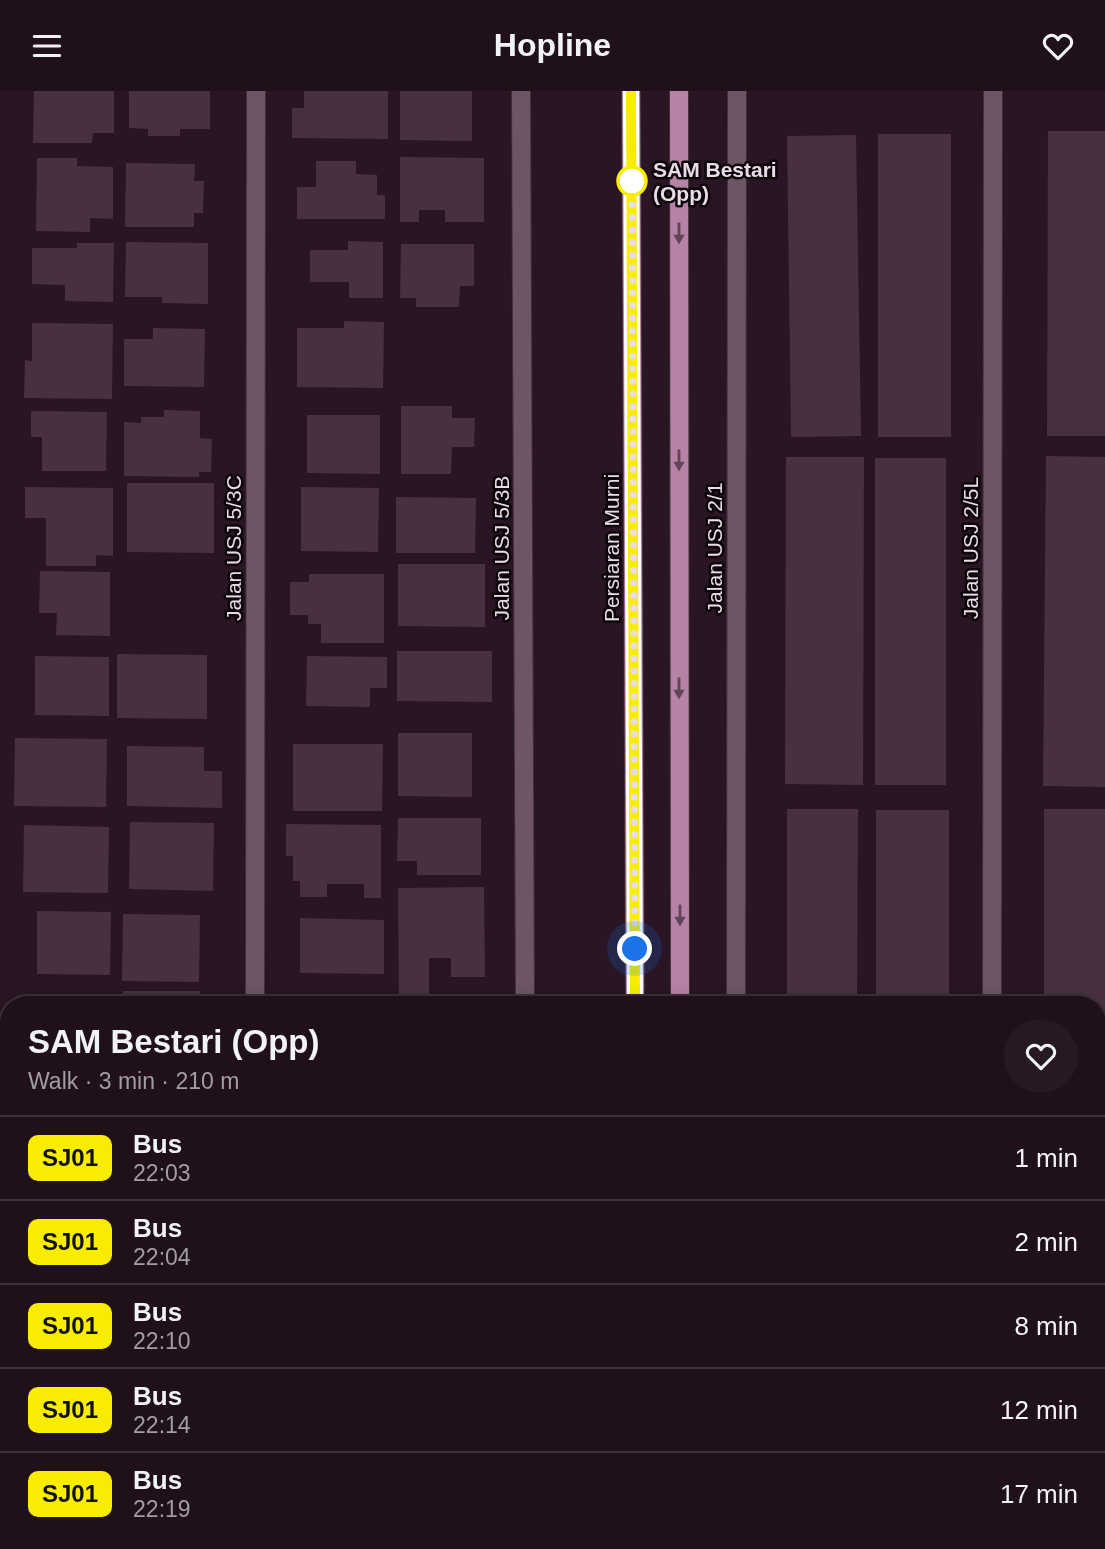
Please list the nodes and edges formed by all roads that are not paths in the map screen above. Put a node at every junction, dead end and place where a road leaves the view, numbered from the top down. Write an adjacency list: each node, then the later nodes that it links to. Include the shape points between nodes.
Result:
1 (257, 91): 7 (street, Jalan USJ 5/3C)
2 (522, 91): 8 (street, Jalan USJ 5/3B)
3 (631, 91): 9 (main road, Persiaran Murni)
4 (679, 91): 10 (main road, one-way to 10)
5 (737, 91): 11 (street, Jalan USJ 2/1)
6 (993, 91): 12 (street, Jalan USJ 2/5L)
7 (255, 996)
8 (525, 996)
9 (635, 996)
10 (680, 996)
11 (736, 996)
12 (992, 996)

